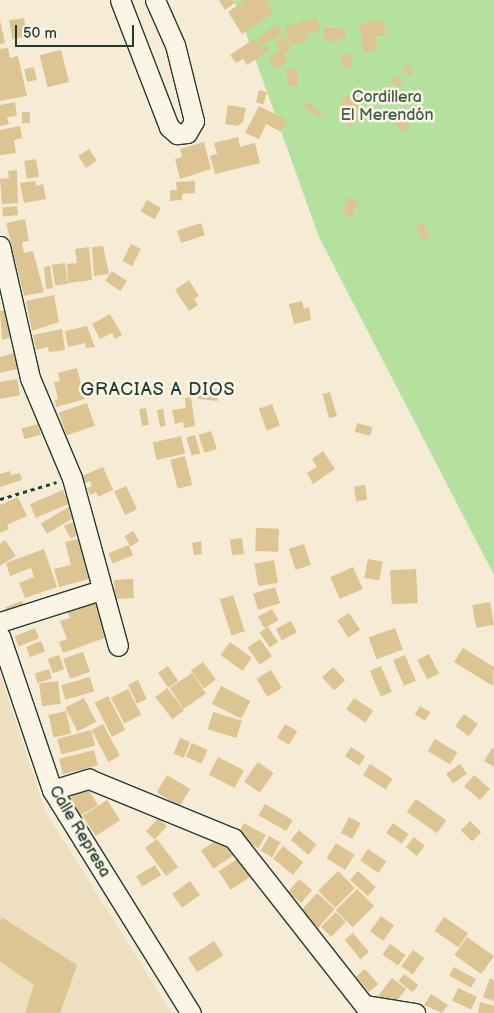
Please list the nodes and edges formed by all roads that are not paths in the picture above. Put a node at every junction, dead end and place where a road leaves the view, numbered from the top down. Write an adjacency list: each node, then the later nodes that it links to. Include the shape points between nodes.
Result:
1 (120, 0): 2 (street, via 169,127 177,134 187,133 194,122 174,45)
2 (155, 0)
3 (0, 246): 4 (street, via 30,378 72,478)
4 (101, 590): 5 (street); 7 (street)
5 (0, 622)
6 (0, 636): 8 (street, Calle Represa)
7 (118, 646)
8 (52, 790): 9 (street, via 89,779 233,838); 10 (street, Calle Represa)
9 (367, 1009): 11 (street)
10 (190, 1013)
11 (415, 1013)

